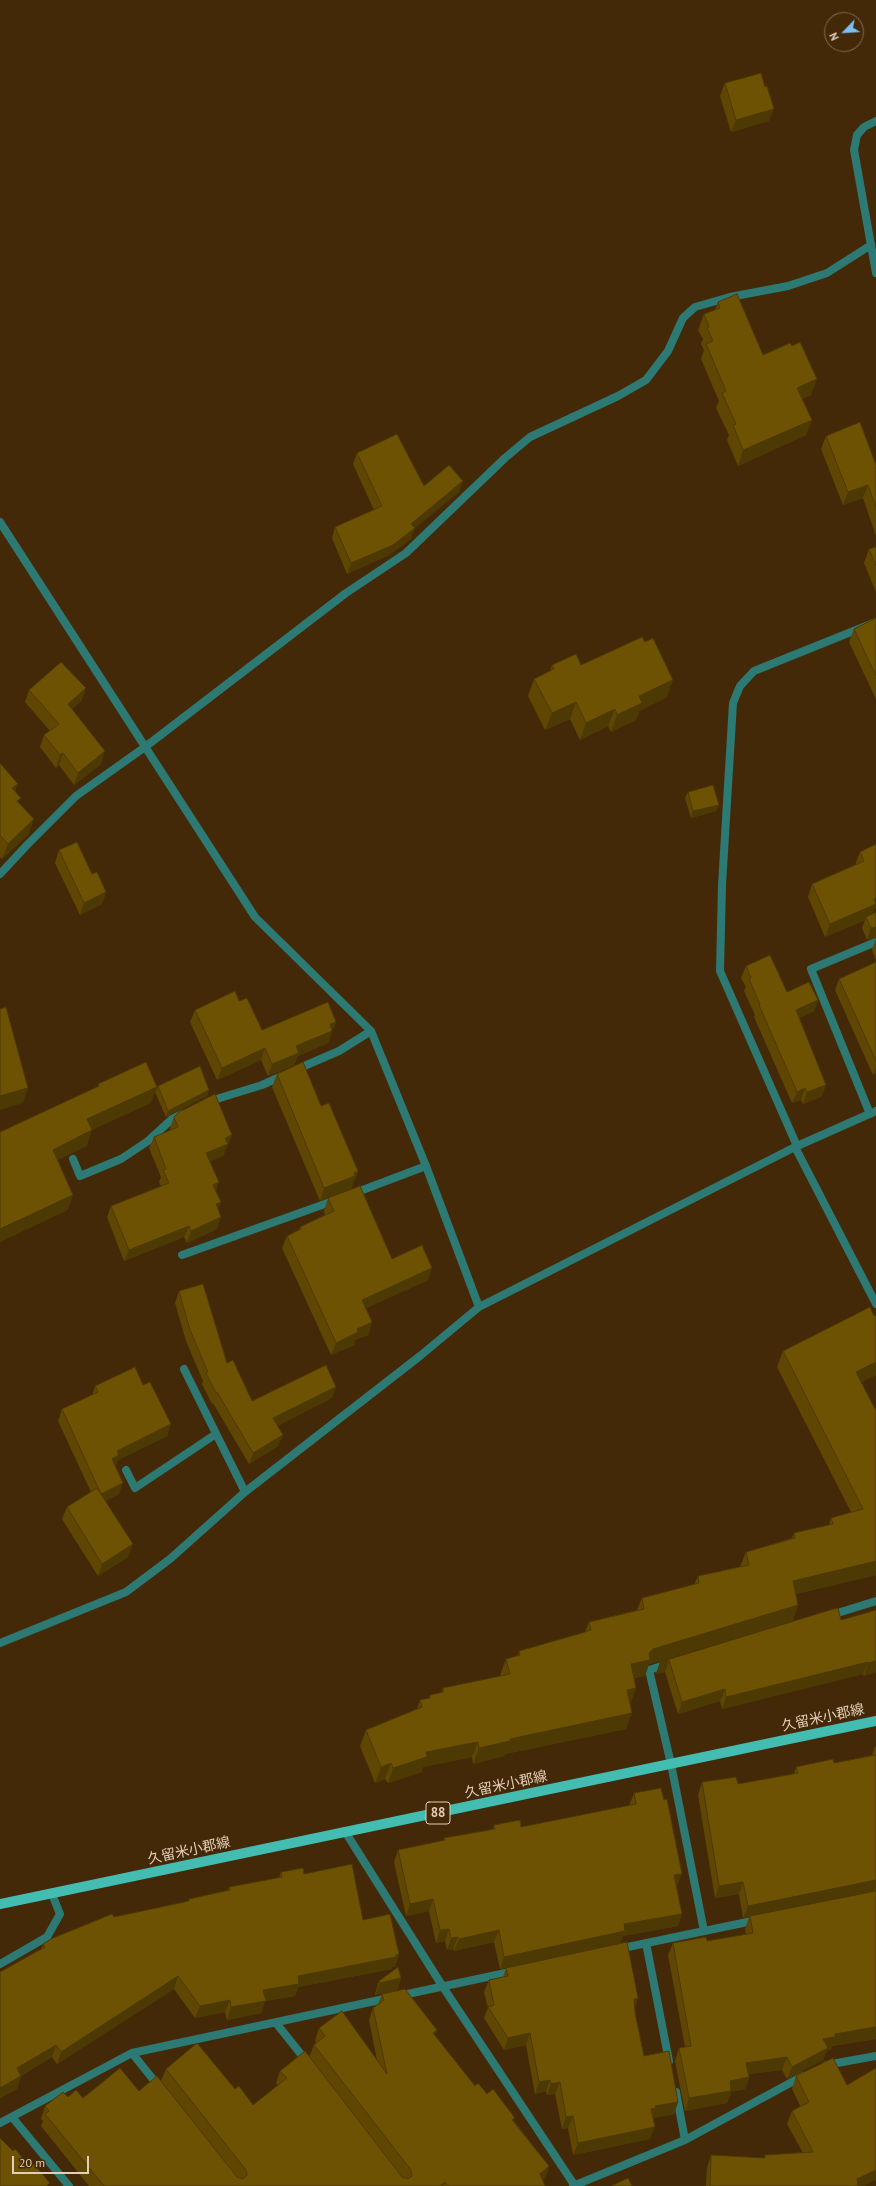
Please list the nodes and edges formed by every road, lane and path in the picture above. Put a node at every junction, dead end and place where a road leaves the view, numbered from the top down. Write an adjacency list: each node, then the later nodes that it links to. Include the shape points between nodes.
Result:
1 (876, 121): 2 (street, via 856,135 854,150)
2 (871, 245): 3 (street); 6 (street, via 820,275 788,286 695,307 683,318 668,351 646,380 618,396 530,437 406,553 346,593)
3 (876, 273)
4 (0, 522): 6 (street)
5 (876, 622): 11 (street, via 754,671 740,686 733,703 722,885 720,971)
6 (145, 747): 7 (street, via 76,796); 9 (street, via 255,916)
7 (0, 874)
8 (876, 942): 10 (street, via 811,969)
9 (370, 1031): 12 (street, via 339,1051 276,1079 211,1100 172,1119 148,1141 108,1165 80,1176); 13 (street)
10 (873, 1112): 11 (street)
11 (796, 1146): 15 (street); 16 (street)
12 (73, 1159)
13 (426, 1166): 14 (street, via 266,1227); 16 (street)
14 (182, 1255)
15 (876, 1304)
16 (479, 1307): 20 (street)
17 (184, 1370): 18 (street)
18 (216, 1434): 19 (street, via 134,1488); 20 (street)
19 (126, 1470)
20 (245, 1492): 23 (street, via 170,1559 126,1592)
21 (876, 1601): 22 (street)
22 (823, 1617)
23 (0, 1643)
24 (679, 1661): 26 (street, via 648,1670)
25 (876, 1720): 26 (main road, 久留米小郡線 / 88)
26 (671, 1764): 27 (main road, 久留米小郡線 / 88); 31 (street)
27 (346, 1833): 28 (main road, 久留米小郡線 / 88); 36 (street)
28 (52, 1894): 29 (main road, 久留米小郡線 / 88); 34 (street, via 60,1914 46,1937)
29 (0, 1904)
30 (766, 1919): 31 (street)
31 (704, 1931): 32 (street)
32 (646, 1943): 33 (street); 44 (street)
33 (607, 1952)
34 (0, 1964)
35 (521, 1970): 36 (street)
36 (443, 1987): 37 (street); 46 (street)
37 (276, 2022): 38 (street); 40 (street)
38 (132, 2053): 41 (street); 42 (street)
39 (876, 2056): 44 (street, via 823,2066)
40 (315, 2073)
41 (166, 2096)
42 (12, 2117): 43 (street); 45 (street)
43 (0, 2123)
44 (685, 2140): 46 (street)
45 (69, 2186)
46 (574, 2186)

